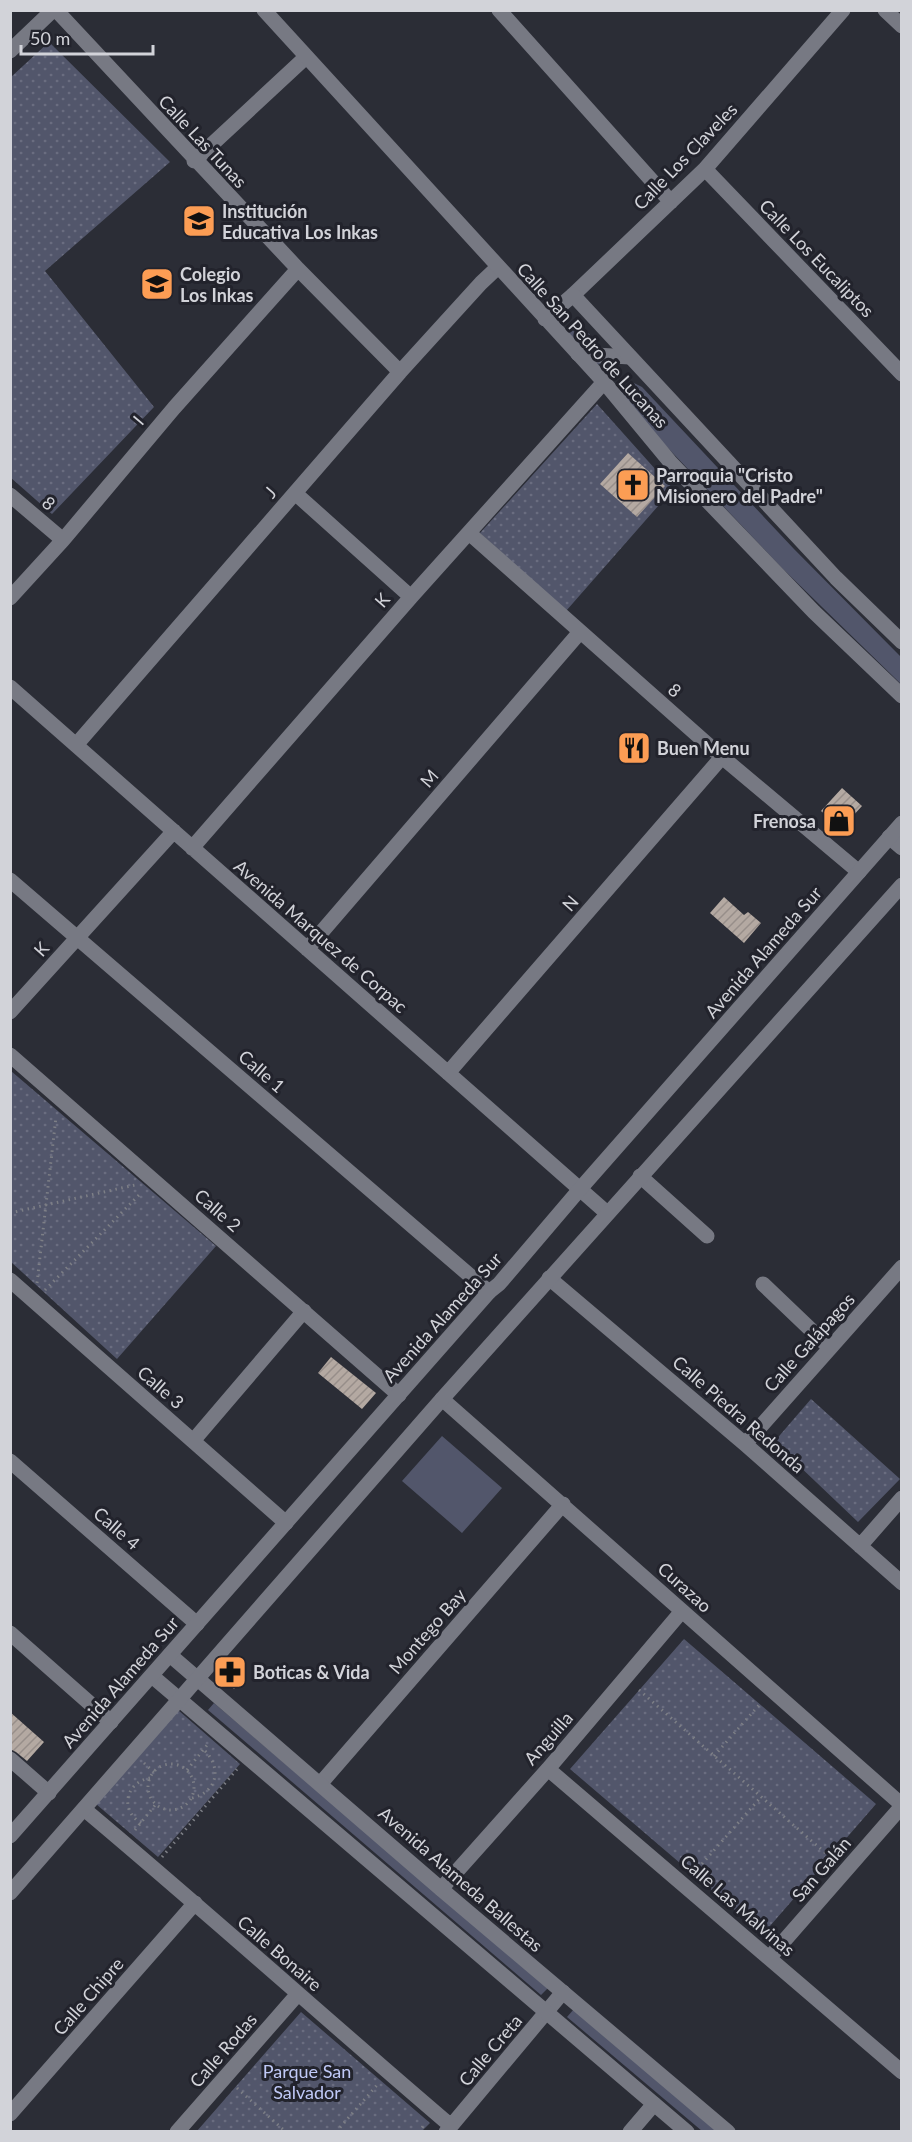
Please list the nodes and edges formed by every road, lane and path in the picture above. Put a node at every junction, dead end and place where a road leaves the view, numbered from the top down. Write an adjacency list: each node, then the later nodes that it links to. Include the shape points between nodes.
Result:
1 (54, 10): 7 (street); 9 (street, Calle Las Tunas)
2 (264, 10): 8 (street, Calle San Pedro de Lucanas)
3 (498, 10): 11 (street)
4 (843, 10): 10 (street, Calle Los Claveles)
5 (885, 10): 6 (street)
6 (902, 26)
7 (10, 51)
8 (306, 57): 9 (street); 12 (street, Calle San Pedro de Lucanas)
9 (194, 161): 13 (street, Calle Las Tunas)
10 (705, 169): 11 (street, Calle Los Claveles); 19 (street, Calle Los Eucaliptos)
11 (670, 202): 14 (street, Calle Los Claveles)
12 (498, 267): 15 (street, Calle San Pedro de Lucanas); 18 (street, J)
13 (298, 269): 18 (street, Calle Las Tunas); 24 (street, I)
14 (573, 295): 15 (street, Calle Los Claveles); 17 (street, Calle San Pedro de Lucanas)
15 (545, 319): 16 (street, Calle San Pedro de Lucanas)
16 (578, 354): 17 (street); 20 (street, Calle San Pedro de Lucanas)
17 (630, 357): 28 (street, Calle San Pedro de Lucanas, via 836,578)
18 (400, 372): 21 (street, J)
19 (902, 374)
20 (604, 382): 23 (street, K); 30 (street, Calle San Pedro de Lucanas, via 671,463 814,612)
21 (295, 493): 25 (street); 31 (street, J)
22 (10, 495): 24 (street, 8)
23 (469, 533): 25 (street, K); 27 (street, 8)
24 (63, 540): 26 (street, I)
25 (411, 597): 36 (street, K)
26 (10, 598)
27 (580, 632): 32 (street, 8); 42 (street, M)
28 (902, 642)
29 (10, 687): 31 (street, Avenida Marquez de Corpac)
30 (902, 696)
31 (76, 745): 34 (street, Avenida Marquez de Corpac)
32 (722, 757): 38 (street, 8); 45 (street, N)
33 (902, 823): 35 (street, Avenida Alameda Sur)
34 (174, 831): 36 (street, Avenida Marquez de Corpac); 41 (street, K)
35 (889, 837): 37 (street); 38 (street, Avenida Alameda Sur)
36 (192, 848): 42 (street, Avenida Marquez de Corpac)
37 (902, 848)
38 (860, 872): 49 (street, Avenida Alameda Sur)
39 (10, 880): 41 (street, Calle 1)
40 (902, 885): 47 (street)
41 (78, 938): 43 (street, K); 58 (street, Calle 1)
42 (307, 949): 45 (street, Avenida Marquez de Corpac)
43 (10, 1012)
44 (10, 1055): 46 (street, Calle 2)
45 (448, 1073): 49 (street, Avenida Marquez de Corpac)
46 (58, 1097): 48 (street, Calle 2); 50 (path)
47 (640, 1176): 52 (street); 53 (street)
48 (154, 1180): 50 (path); 59 (path); 60 (street, Calle 2)
49 (580, 1189): 52 (street, Avenida Marquez de Corpac); 58 (street, Avenida Alameda Sur)
50 (46, 1205): 51 (path); 59 (path)
51 (10, 1213)
52 (607, 1213): 55 (street)
53 (707, 1236)
54 (902, 1267): 61 (street, Calle Galápagos)
55 (549, 1278): 63 (street); 65 (street, Calle Piedra Redonda)
56 (10, 1280): 59 (street, Calle 3)
57 (762, 1284): 61 (street)
58 (489, 1292): 62 (street, Avenida Alameda Sur)
59 (34, 1301): 64 (street, Calle 3)
60 (304, 1311): 62 (street, Calle 2); 64 (street)
61 (830, 1348): 65 (street, Calle Galápagos)
62 (399, 1395): 69 (street, Avenida Alameda Sur)
63 (442, 1399): 68 (street, Curazao); 77 (street)
64 (193, 1441): 69 (street, Calle 3)
65 (745, 1444): 70 (street, Calle Piedra Redonda)
66 (10, 1461): 73 (street, Calle 4)
67 (902, 1498): 70 (street)
68 (563, 1504): 72 (street, Curazao); 92 (street, Montego Bay)
69 (286, 1523): 73 (street, Avenida Alameda Sur)
70 (860, 1546): 71 (street, Calle Piedra Redonda)
71 (902, 1583)
72 (682, 1611): 88 (street, Anguilla); 97 (street, Curazao)
73 (197, 1624): 75 (street, Avenida Alameda Sur)
74 (10, 1633): 81 (street)
75 (170, 1655): 76 (street, Avenida Alameda Sur); 77 (street, Avenida Alameda Ballestas)
76 (152, 1676): 79 (street); 81 (street, Avenida Alameda Sur)
77 (197, 1679): 79 (street); 92 (street, Avenida Alameda Ballestas)
78 (639, 1690): 84 (path)
79 (180, 1699): 85 (street); 98 (street)
80 (760, 1704): 84 (path)
81 (111, 1722): 93 (street, Avenida Alameda Sur)
82 (211, 1740): 83 (path)
83 (204, 1750): 89 (path); 95 (path, via 214,1762 215,1778 209,1790)
84 (714, 1756): 94 (path)
85 (248, 1757): 103 (path); 111 (street)
86 (138, 1758): 90 (path)
87 (10, 1759): 93 (street)
88 (548, 1768): 105 (street, Anguilla); 108 (street, Calle Las Malvinas)
89 (187, 1770): 90 (path, via 170,1764); 95 (path, via 194,1784)
90 (154, 1772): 91 (path)
91 (150, 1778): 96 (path, via 149,1793); 99 (path, via 138,1782 129,1792 129,1810)
92 (321, 1783): 105 (street, Avenida Alameda Ballestas)
93 (49, 1793): 101 (street, Avenida Alameda Sur)
94 (761, 1797): 102 (path); 104 (path)
95 (191, 1798): 96 (path, via 180,1808)
96 (156, 1804): 99 (path)
97 (902, 1806): 108 (street, San Galán)
98 (84, 1809): 103 (street, Calle Bonaire); 106 (street)
99 (141, 1823): 100 (path)
100 (133, 1833)
101 (10, 1836)
102 (830, 1857)
103 (156, 1859): 107 (street, Calle Bonaire)
104 (692, 1874)
105 (441, 1889): 109 (street, Avenida Alameda Ballestas)
106 (10, 1893)
107 (195, 1903): 110 (street, Calle Bonaire); 116 (street, Calle Chipre)
108 (770, 1958): 112 (street, Calle Las Malvinas)
109 (563, 1992): 111 (street, Calle Creta); 125 (street, Avenida Alameda Ballestas)
110 (297, 1995): 118 (street, Calle Bonaire); 119 (street, Calle Rodas)
111 (547, 2013): 115 (street); 118 (street, Calle Creta)
112 (898, 2063)
113 (244, 2080): 120 (path, via 237,2088)
114 (380, 2083): 121 (path)
115 (654, 2104): 123 (street); 124 (street)
116 (10, 2114)
117 (418, 2116): 122 (path, via 426,2123)
118 (448, 2129)
119 (177, 2132)
120 (286, 2132)
121 (336, 2132)
122 (418, 2132)
123 (630, 2132)
124 (687, 2132)
125 (728, 2132)

